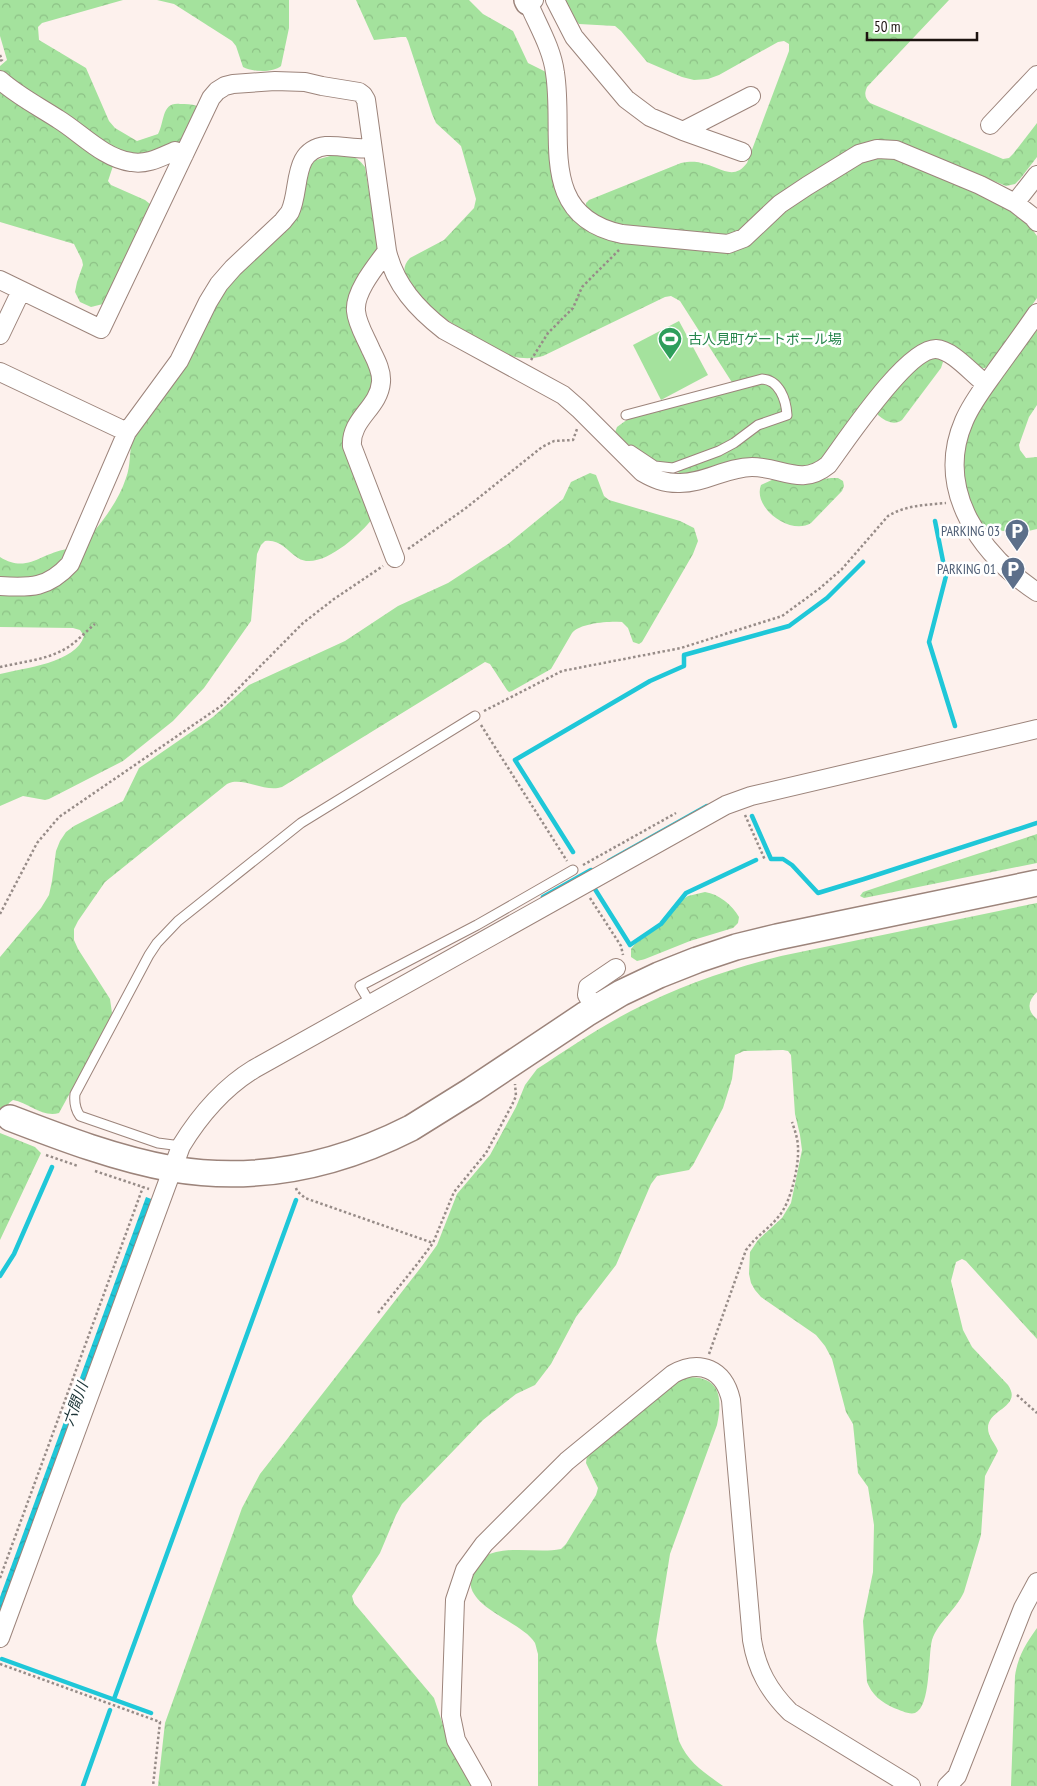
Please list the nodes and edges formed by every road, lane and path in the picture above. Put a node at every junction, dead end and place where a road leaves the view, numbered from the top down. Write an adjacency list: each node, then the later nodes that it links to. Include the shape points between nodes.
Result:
1 (555, 0): 9 (street, via 574,37 626,99 650,117)
2 (529, 1): 14 (street, via 555,70 563,188 579,214 606,231 728,244 744,238 780,204 807,186 859,154 877,149 896,150 914,156)
3 (0, 55): 4 (path)
4 (0, 61)
5 (1037, 76): 8 (street)
6 (0, 80): 12 (street, via 20,97 118,159 132,163 148,162 175,151)
7 (751, 96): 9 (street)
8 (990, 125)
9 (683, 131): 11 (street)
10 (372, 148): 12 (street, via 366,100 359,92 305,82 275,81 233,84 217,91); 17 (street); 27 (street, via 325,146 307,156 298,173 289,213 219,284 179,361)
11 (742, 152)
12 (184, 155): 19 (street, via 102,329)
13 (1037, 175): 14 (street)
14 (1015, 203): 15 (street)
15 (1037, 222)
16 (621, 242): 23 (path, via 619,250 582,287 572,308 548,333)
17 (387, 251): 23 (street, via 400,285 428,317 444,330); 30 (street, via 356,302 357,317 377,363 381,382 375,401 351,437)
18 (0, 280): 19 (street)
19 (21, 290): 21 (street)
20 (1037, 314): 24 (street)
21 (0, 335)
22 (0, 372): 27 (street)
23 (523, 372): 25 (street, via 564,395)
24 (986, 384): 28 (street, via 946,351 925,351 916,356 888,386 828,465 810,476 746,467 681,484 667,483 642,472); 29 (street, via 963,422 958,440 955,460)
25 (586, 415): 28 (street); 30 (path, via 579,422 573,440 554,441 531,454 466,508)
26 (626, 415): 28 (lane, via 762,380 773,381 777,385 787,415 758,425 719,451 673,468 656,466 631,450)
27 (127, 432): 31 (street, via 70,564 60,574 34,587)
28 (624, 455)
29 (960, 501): 32 (street, via 970,522 995,557); 35 (path, via 908,507 888,516 842,569 782,616 681,648 562,671)
30 (395, 558): 41 (path, via 313,615 216,710 59,817 37,842)
31 (0, 586)
32 (1037, 592)
33 (95, 624): 34 (path, via 64,650)
34 (0, 668)
35 (475, 716): 39 (path); 47 (lane, via 301,823 178,922 157,943 75,1094 74,1102 80,1116 158,1143)
36 (1037, 729): 37 (street)
37 (739, 800): 38 (path); 39 (street)
38 (765, 860)
39 (577, 877): 42 (path, via 623,952 621,964); 47 (street, via 367,997 240,1077 207,1109)
40 (1037, 883): 43 (street, via 736,947 659,975)
41 (0, 914)
42 (616, 968): 43 (street, via 588,987 587,995)
43 (595, 1008): 49 (street, via 383,1143)
44 (516, 1096): 51 (path, via 486,1153 454,1192)
45 (10, 1118): 48 (street, via 90,1147)
46 (792, 1122): 53 (path, via 799,1150 788,1202 746,1250)
47 (180, 1146): 48 (street)
48 (172, 1169): 49 (street, via 231,1174); 58 (street)
49 (291, 1170): 51 (path, via 297,1191 305,1198)
50 (143, 1187): 56 (path)
51 (432, 1242): 52 (path)
52 (378, 1313)
53 (704, 1368): 61 (street, via 693,1366 673,1374 567,1460 484,1544 465,1570 455,1600 451,1716 456,1740); 62 (street, via 715,1372 729,1389 752,1640 760,1672 790,1712)
54 (1017, 1395): 55 (path)
55 (1037, 1413)
56 (0, 1578)
57 (1037, 1582): 63 (street, via 1023,1608 957,1776)
58 (0, 1638)
59 (0, 1664): 60 (path, via 160,1722)
60 (153, 1786)
61 (482, 1786)
62 (912, 1786)
63 (947, 1786)

